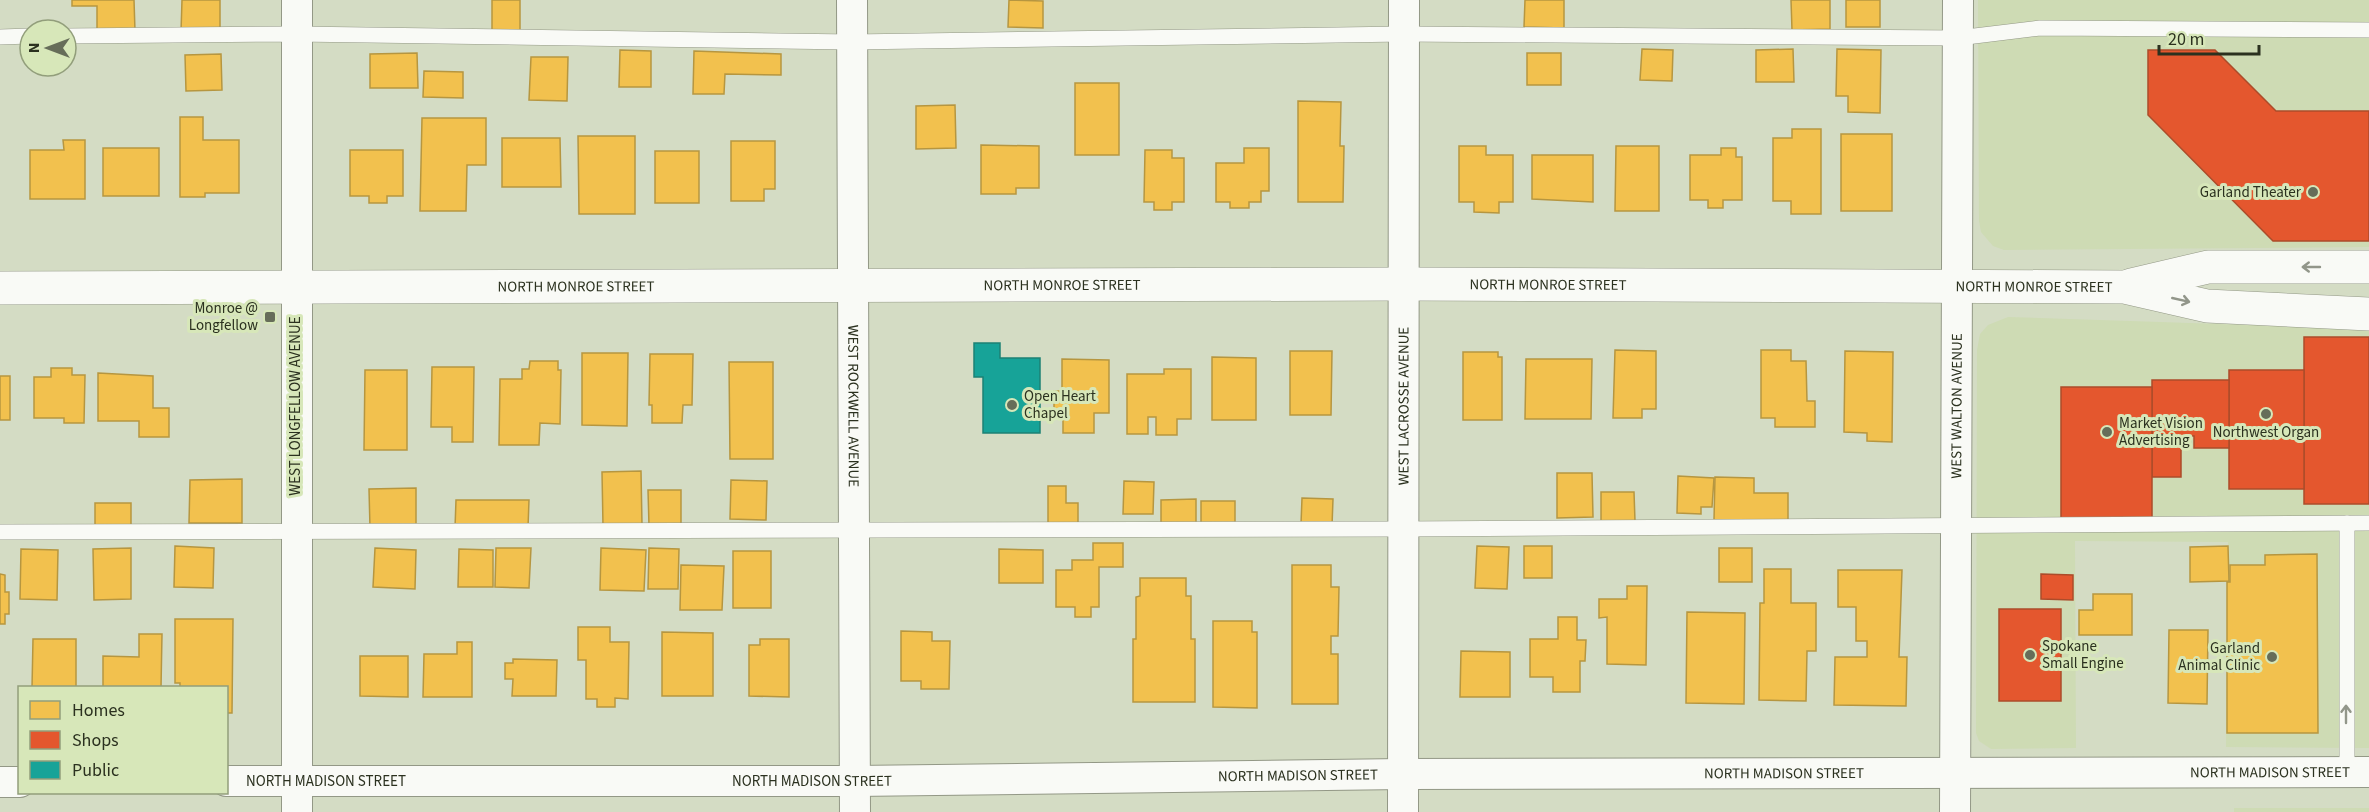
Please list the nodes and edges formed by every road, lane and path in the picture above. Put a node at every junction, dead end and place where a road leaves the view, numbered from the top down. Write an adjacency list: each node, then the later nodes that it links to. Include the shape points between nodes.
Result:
1 (297, 0): 6 (street, WEST LONGFELLOW AVENUE)
2 (852, 0): 12 (street, WEST ROCKWELL AVENUE)
3 (1404, 0): 7 (street, WEST LACROSSE AVENUE)
4 (1958, 0): 11 (street, WEST WALTON AVENUE)
5 (2369, 30): 11 (lane, via 2040,28)
6 (296, 33): 9 (lane); 12 (lane); 19 (street, WEST LONGFELLOW AVENUE)
7 (1404, 33): 11 (lane); 12 (lane); 14 (street, WEST LACROSSE AVENUE)
8 (18, 36): 10 (lane)
9 (78, 36)
10 (0, 37)
11 (1958, 38): 16 (street, WEST WALTON AVENUE)
12 (852, 42): 15 (street, WEST ROCKWELL AVENUE)
13 (2369, 267): 17 (main road, NORTH MONROE STREET, one-way to 17, via 2208,267)
14 (1403, 284): 15 (main road, NORTH MONROE STREET); 16 (main road, NORTH MONROE STREET); 24 (street, WEST LACROSSE AVENUE)
15 (853, 285): 19 (main road, NORTH MONROE STREET); 26 (street, WEST ROCKWELL AVENUE)
16 (1955, 285): 17 (main road, NORTH MONROE STREET); 23 (street, WEST WALTON AVENUE)
17 (2124, 287): 20 (main road, NORTH MONROE STREET, one-way to 20, via 2207,306)
18 (0, 288): 19 (main road, NORTH MONROE STREET)
19 (294, 288): 25 (street, WEST LONGFELLOW AVENUE)
20 (2369, 314)
21 (2347, 523): 22 (lane); 23 (lane); 29 (lane, one-way to 21)
22 (2369, 523)
23 (1955, 525): 24 (lane); 28 (street, WEST WALTON AVENUE)
24 (1403, 529): 26 (lane); 30 (street, WEST LACROSSE AVENUE)
25 (296, 531): 26 (lane); 27 (lane); 32 (street, WEST LONGFELLOW AVENUE)
26 (855, 531): 33 (street, WEST ROCKWELL AVENUE)
27 (0, 532)
28 (1954, 772): 29 (street, NORTH MADISON STREET); 30 (street, NORTH MADISON STREET); 39 (street, WEST WALTON AVENUE)
29 (2358, 772)
30 (1403, 774): 33 (street, NORTH MADISON STREET); 38 (street, WEST LACROSSE AVENUE)
31 (228, 781): 32 (street, NORTH MADISON STREET)
32 (297, 781): 33 (street, NORTH MADISON STREET); 36 (street, WEST LONGFELLOW AVENUE)
33 (855, 781): 37 (street, WEST ROCKWELL AVENUE)
34 (0, 782): 35 (street)
35 (18, 782)
36 (297, 812)
37 (855, 812)
38 (1402, 812)
39 (1954, 812)

